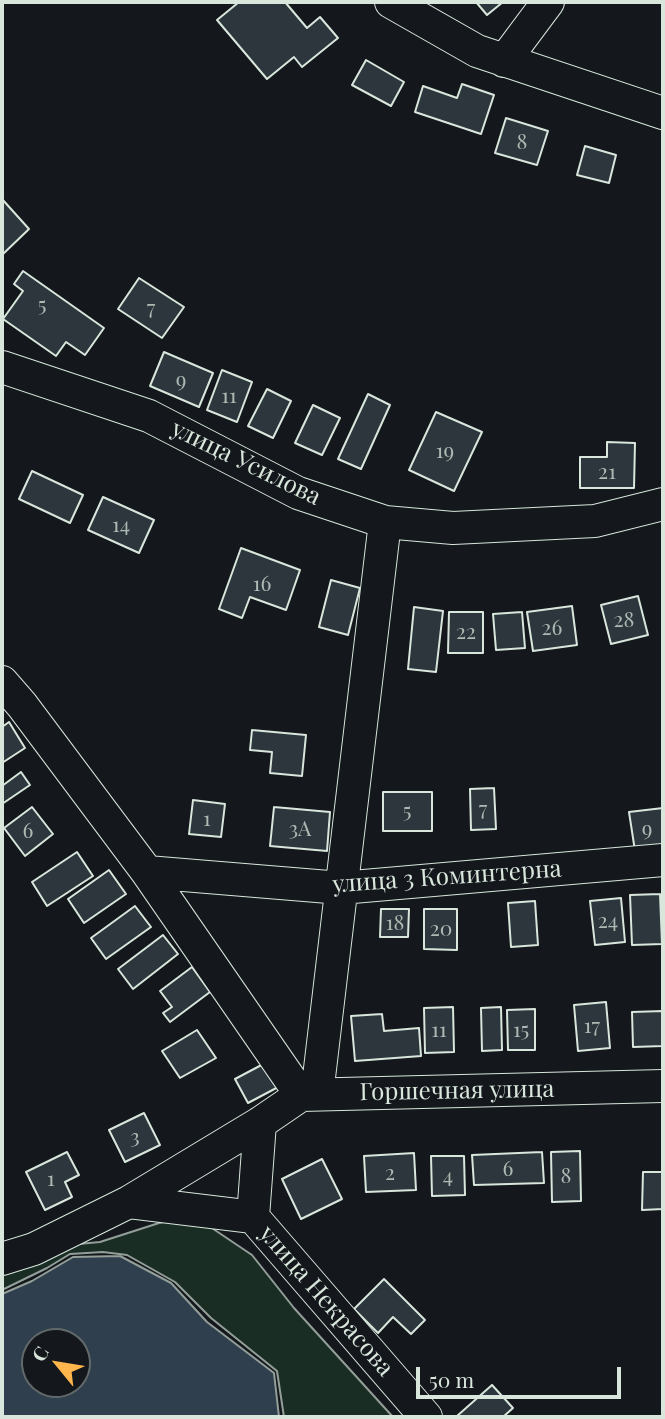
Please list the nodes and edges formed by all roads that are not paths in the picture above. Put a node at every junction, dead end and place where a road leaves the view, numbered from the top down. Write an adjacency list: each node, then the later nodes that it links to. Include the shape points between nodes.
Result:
1 (391, 2): 3 (street, via 477,51)
2 (548, 2): 3 (street)
3 (505, 61): 4 (street)
4 (663, 113)
5 (2, 367): 7 (street, улица Усилова, via 149,416 298,493)
6 (663, 504): 7 (street, улица Усилова, via 595,521 453,528)
7 (385, 522): 11 (street)
8 (2, 682): 10 (street)
9 (663, 860): 11 (street, улица 3 Коминтерна)
10 (147, 872): 11 (street, улица 3 Коминтерна); 13 (street)
11 (341, 888): 13 (street)
12 (663, 1086): 13 (street, Горшечная улица)
13 (309, 1095): 14 (street)
14 (260, 1123): 15 (street); 16 (street)
15 (129, 1202): 16 (street); 17 (street, via 34,1249)
16 (253, 1217): 18 (street, улица Некрасова)
17 (2, 1259)
18 (426, 1417)

